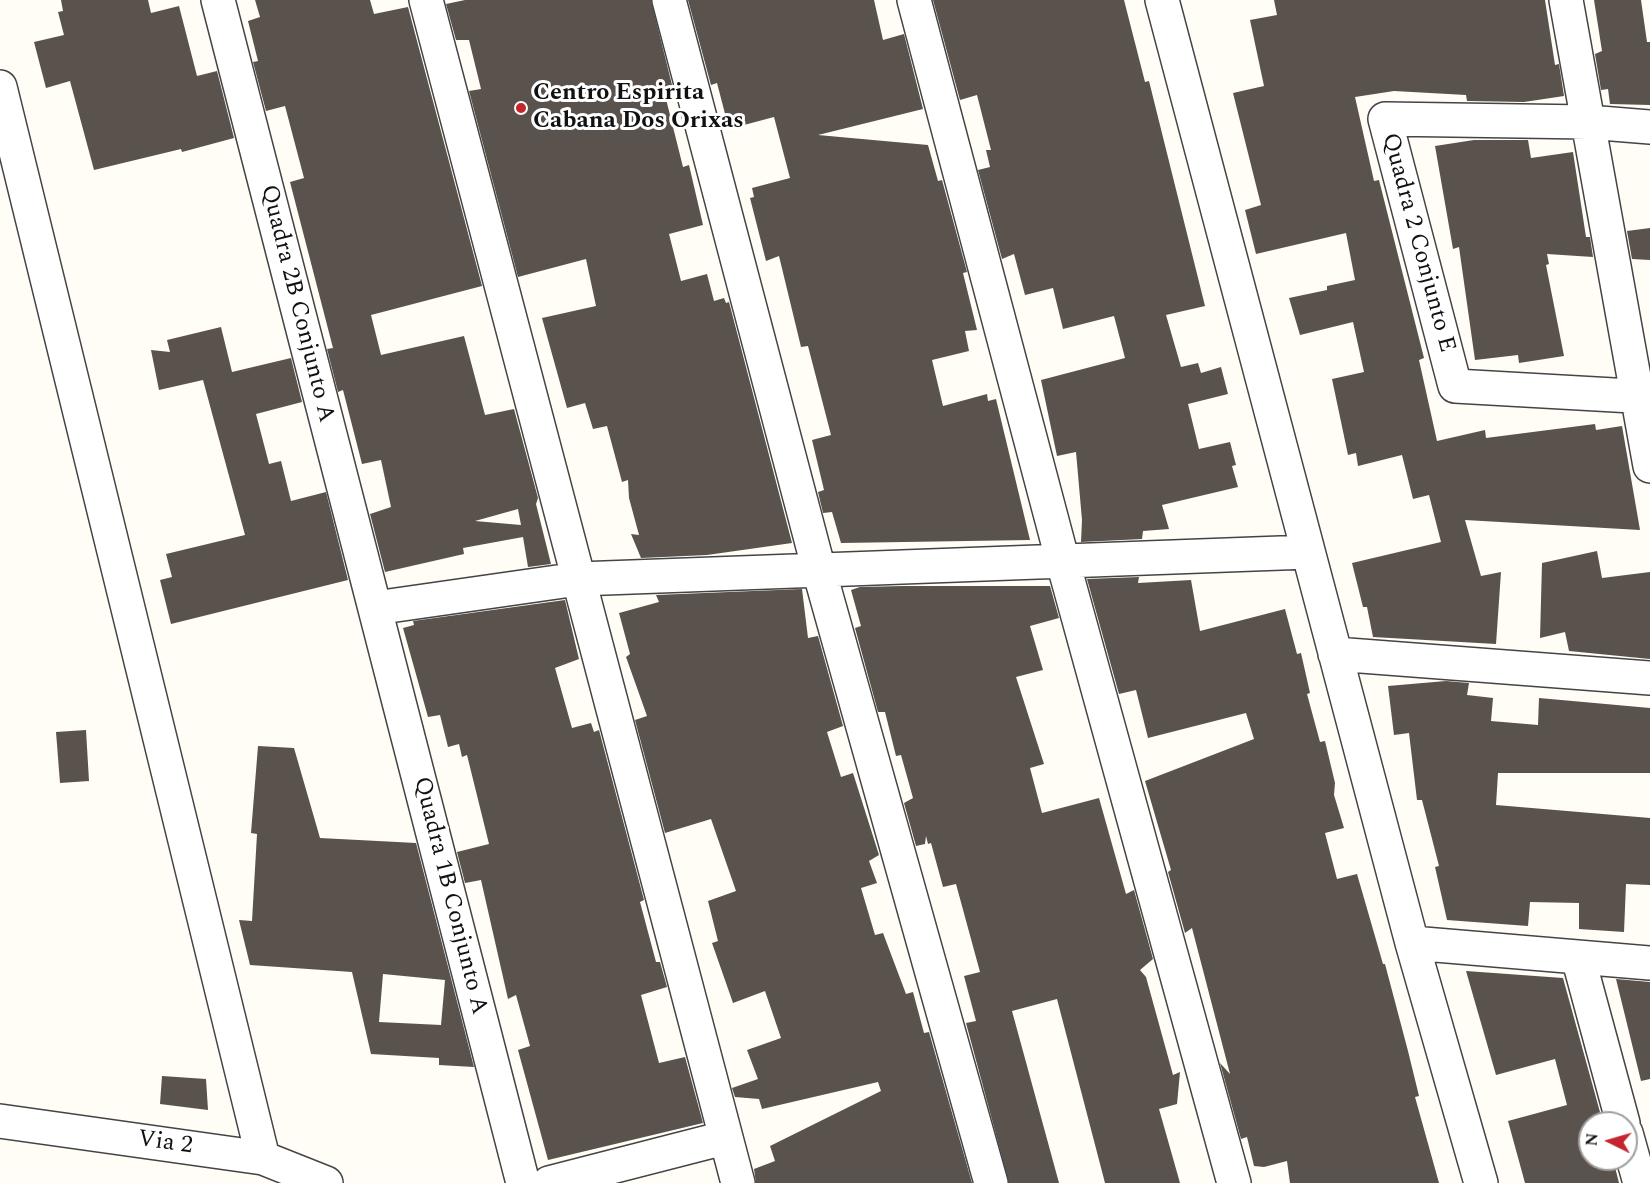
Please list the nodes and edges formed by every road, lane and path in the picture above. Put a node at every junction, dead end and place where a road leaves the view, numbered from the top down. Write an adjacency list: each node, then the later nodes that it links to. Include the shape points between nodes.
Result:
1 (218, 0): 16 (street, Quadra 2B Conjunto A)
2 (426, 0): 15 (street)
3 (669, 0): 14 (street)
4 (914, 0): 13 (street)
5 (1162, 0): 12 (street)
6 (1566, 0): 8 (street)
7 (0, 87): 25 (street)
8 (1588, 122): 9 (street, Quadra 2 Conjunto E); 10 (street); 10 (street, Quadra 2 Conjunto E, via 1385,119 1455,386)
9 (1650, 127)
10 (1644, 397): 11 (street)
11 (1650, 466)
12 (1308, 552): 13 (street); 17 (street)
13 (1063, 562): 14 (street); 31 (street)
14 (819, 570): 15 (street); 30 (street)
15 (578, 579): 16 (street); 24 (street)
16 (375, 608): 27 (street, Quadra 1B Conjunto A)
17 (1335, 654): 18 (street); 19 (street)
18 (1650, 678)
19 (1412, 943): 20 (street); 32 (street)
20 (1578, 957): 21 (street); 22 (street)
21 (1650, 963)
22 (1620, 1111)
23 (0, 1121): 25 (street, Via 2)
24 (724, 1138): 28 (street); 29 (street)
25 (263, 1158): 26 (street, Via 2)
26 (326, 1183)
27 (523, 1183)
28 (549, 1183)
29 (738, 1183)
30 (990, 1183)
31 (1234, 1183)
32 (1481, 1183)

